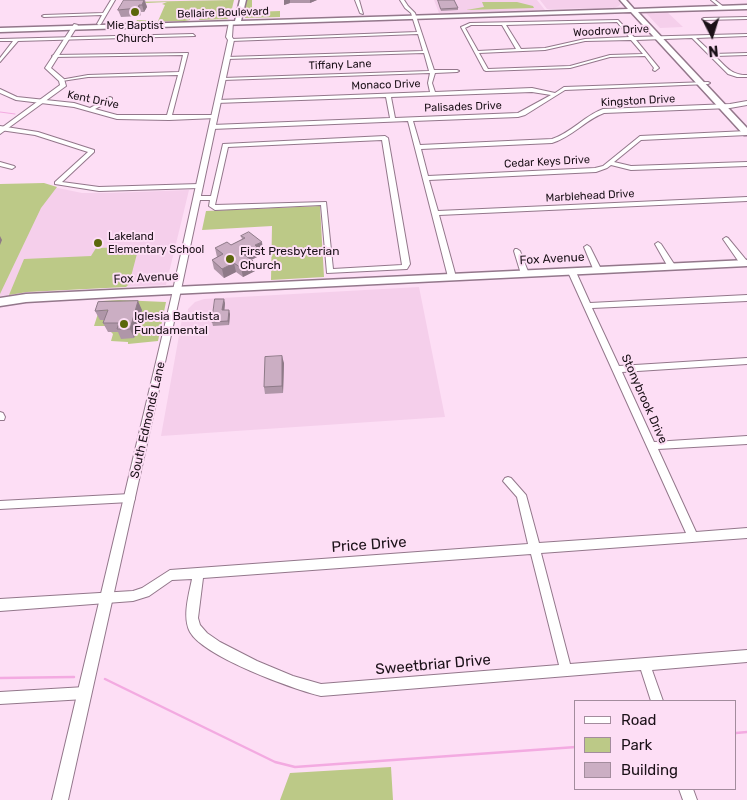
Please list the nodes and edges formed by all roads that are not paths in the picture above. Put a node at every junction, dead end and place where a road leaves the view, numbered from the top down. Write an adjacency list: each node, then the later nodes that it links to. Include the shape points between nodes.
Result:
1 (113, 0): 12 (street)
2 (243, 0): 17 (main road, South Edmonds Lane)
3 (357, 0): 11 (street)
4 (402, 0): 13 (street)
5 (713, 0): 9 (street)
6 (235, 4): 17 (main road, South Edmonds Lane)
7 (631, 6): 9 (main road, Bellaire Boulevard); 9 (main road, Bellaire Boulevard); 10 (main road, Bellaire Boulevard); 10 (main road, Bellaire Boulevard); 30 (main road)
8 (747, 6): 9 (main road, Bellaire Boulevard)
9 (721, 7)
10 (542, 12): 13 (main road, Bellaire Boulevard); 18 (street); 19 (street)
11 (362, 13)
12 (104, 14): 14 (street); 22 (street)
13 (414, 15): 17 (main road, Bellaire Boulevard); 25 (street)
14 (44, 16)
15 (747, 18): 16 (street)
16 (704, 19)
17 (235, 21): 22 (main road, Bellaire Boulevard); 33 (street, South Edmonds Lane, via 229,37)
18 (546, 22): 19 (street); 20 (street)
19 (553, 22): 29 (street, via 618,21)
20 (504, 24): 34 (street); 36 (street, via 464,25)
21 (75, 26): 22 (main road, Bellaire Boulevard); 23 (main road, Bellaire Boulevard); 28 (street)
22 (98, 26)
23 (0, 29)
24 (193, 34): 28 (street)
25 (420, 34): 33 (street); 35 (street)
26 (747, 35): 27 (street, Woodrow Drive)
27 (693, 37): 30 (street, Woodrow Drive); 39 (street)
28 (67, 38): 31 (street); 40 (street)
29 (633, 38): 30 (street, Woodrow Drive); 34 (street, Woodrow Drive, via 576,40 545,49); 38 (street)
30 (660, 38): 50 (main road); 51 (main road)
31 (17, 39): 32 (street); 42 (street)
32 (0, 40)
33 (231, 40): 41 (street, South Edmonds Lane)
34 (519, 50): 36 (street, Woodrow Drive)
35 (425, 52): 41 (street); 45 (street)
36 (476, 52): 38 (street, via 486,70 570,67 610,56)
37 (747, 54): 39 (street)
38 (647, 55): 43 (street, via 657,68)
39 (712, 55): 47 (street, via 734,75)
40 (54, 56): 46 (street, via 182,53 186,55); 49 (street, via 48,69)
41 (227, 58): 48 (street, South Edmonds Lane)
42 (0, 61)
43 (655, 70)
44 (457, 71): 45 (street, Tiffany Lane)
45 (432, 72): 48 (street, Tiffany Lane); 53 (street, via 430,83)
46 (180, 73): 49 (street); 63 (street)
47 (747, 76)
48 (223, 79): 58 (street, South Edmonds Lane)
49 (62, 80): 57 (street, via 62,87)
50 (699, 83): 51 (street, Palisades Drive); 54 (street, Palisades Drive, via 564,89); 60 (main road)
51 (708, 83): 60 (main road)
52 (0, 90): 57 (street, Kent Drive, via 16,98)
53 (433, 93): 54 (street, Monaco Drive, via 539,90); 55 (street, Monaco Drive)
54 (554, 94): 64 (street, Palisades Drive, via 523,114)
55 (388, 95): 58 (street, Monaco Drive); 65 (street)
56 (110, 99): 61 (street)
57 (44, 101): 61 (street, Kent Drive); 68 (street)
58 (218, 102): 62 (street, South Edmonds Lane)
59 (747, 103): 60 (street, Kingston Drive)
60 (726, 106): 66 (main road); 69 (main road); 70 (street, Kingston Drive, via 603,111 566,137 552,141)
61 (90, 110): 63 (street, Kent Drive, via 125,117)
62 (214, 117): 63 (street, Kent Drive); 67 (street, South Edmonds Lane)
63 (168, 118)
64 (410, 119): 65 (street, Palisades Drive); 70 (street)
65 (393, 120): 67 (street, Palisades Drive)
66 (747, 124)
67 (212, 127): 71 (street, South Edmonds Lane)
68 (2, 130): 78 (street, via 36,133 92,151)
69 (747, 133): 73 (street, Cedar Keys Drive, via 644,137)
70 (418, 147): 77 (street)
71 (207, 152): 72 (street); 79 (street, South Edmonds Lane)
72 (222, 152): 81 (street); 90 (street, via 230,143 385,138 406,264 404,267)
73 (610, 163): 75 (street, via 631,168); 77 (street, Cedar Keys Drive, via 596,170)
74 (0, 164): 76 (street)
75 (747, 164)
76 (12, 167)
77 (426, 178): 83 (street)
78 (57, 183): 79 (street, via 100,189)
79 (199, 186): 80 (street, South Edmonds Lane)
80 (196, 198): 81 (street); 96 (street, South Edmonds Lane)
81 (213, 198): 90 (street, via 214,208 324,203 330,270)
82 (747, 199): 83 (street, Marblehead Drive)
83 (435, 213): 94 (street)
84 (726, 238): 88 (street)
85 (658, 244): 89 (street)
86 (587, 247): 91 (street)
87 (517, 251): 93 (street)
88 (746, 263): 89 (main road, Fox Avenue)
89 (672, 267): 91 (main road, Fox Avenue)
90 (355, 270): 95 (street)
91 (598, 270): 92 (main road, Fox Avenue)
92 (572, 272): 93 (main road, Fox Avenue); 99 (street, Stonybrook Drive)
93 (525, 274): 94 (main road, Fox Avenue)
94 (452, 278): 95 (main road, Fox Avenue)
95 (356, 282): 96 (main road, Fox Avenue)
96 (177, 291): 98 (main road, Fox Avenue); 105 (street, South Edmonds Lane)
97 (747, 298): 99 (street)
98 (0, 302)
99 (588, 306): 101 (street, Stonybrook Drive)
100 (747, 361): 101 (street)
101 (617, 368): 103 (street, Stonybrook Drive)
102 (747, 440): 103 (street)
103 (652, 446): 108 (street, Stonybrook Drive)
104 (508, 481): 109 (street, via 521,495)
105 (130, 498): 106 (street); 111 (street, South Edmonds Lane)
106 (0, 505)
107 (747, 533): 108 (street, Price Drive)
108 (693, 537): 109 (street, Price Drive)
109 (535, 549): 110 (street, Price Drive); 115 (street)
110 (198, 572): 111 (street, Price Drive, via 170,575 145,592); 115 (street, Sweetbriar Drive, via 194,628 205,640 307,688 321,690)
111 (108, 599): 112 (street, Price Drive); 116 (street, South Edmonds Lane)
112 (0, 605)
113 (747, 656): 114 (street, Sweetbriar Drive)
114 (645, 665): 115 (street, Sweetbriar Drive); 118 (street)
115 (566, 670)
116 (85, 693): 117 (street); 119 (street, South Edmonds Lane)
117 (0, 698)
118 (657, 700)
119 (60, 800)

